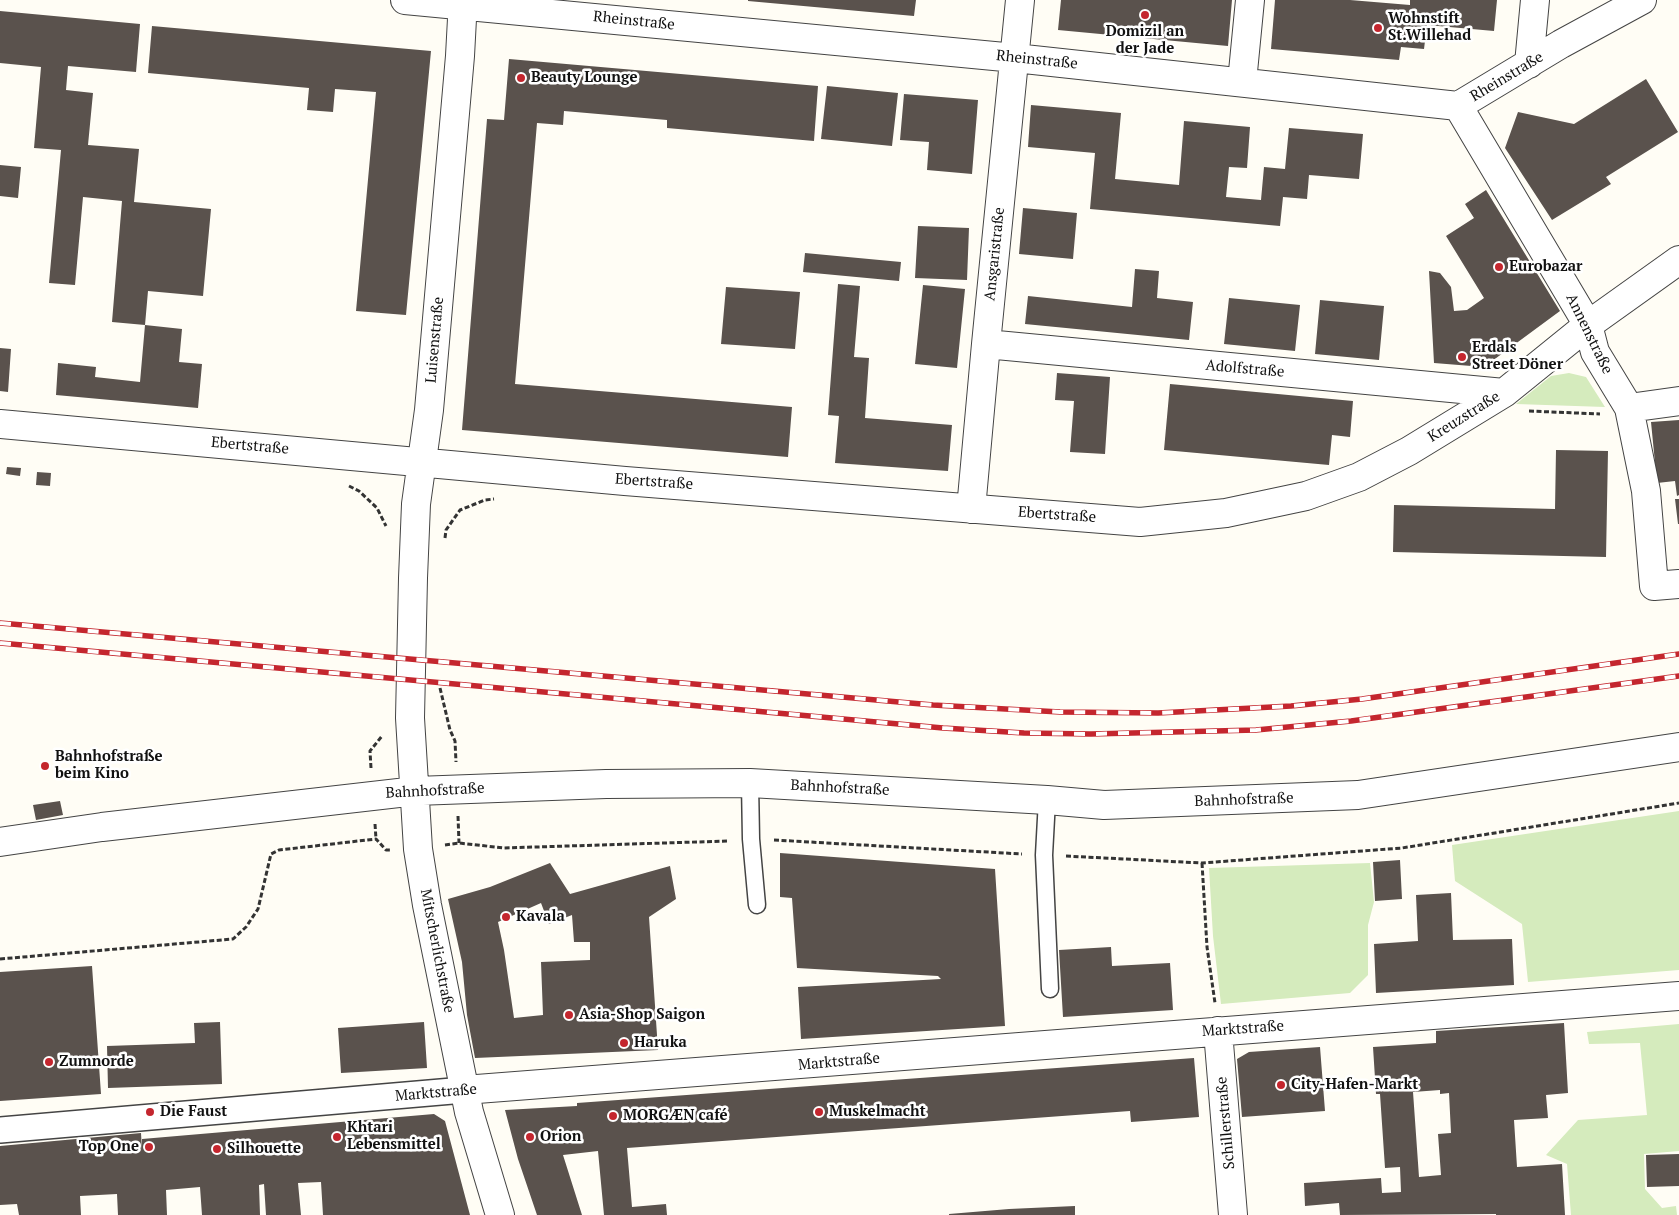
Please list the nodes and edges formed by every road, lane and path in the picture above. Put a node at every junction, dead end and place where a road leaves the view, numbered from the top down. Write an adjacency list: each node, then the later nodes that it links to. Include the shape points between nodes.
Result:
1 (405, 0): 6 (street, Rheinstraße)
2 (1020, 0): 7 (street, Ansgaristraße)
3 (1250, 0): 9 (street)
4 (1535, 0): 8 (street)
5 (1642, 0): 8 (street, Rheinstraße)
6 (463, 3): 7 (street, Rheinstraße); 18 (street, Luisenstraße)
7 (1016, 58): 9 (street, Rheinstraße); 13 (street, Ansgaristraße)
8 (1529, 64): 10 (street, Rheinstraße)
9 (1242, 82): 10 (street, Rheinstraße)
10 (1458, 106): 12 (street, Annenstraße)
11 (1679, 260): 12 (street, Kreuzstraße)
12 (1588, 325): 14 (street, Kreuzstraße); 16 (street, Annenstraße, via 1595,352)
13 (986, 344): 14 (street, Adolfstraße); 22 (street, Ansgaristraße)
14 (1504, 393): 16 (path, via 1514,410 1614,415); 20 (street, Kreuzstraße, via 1375,469)
15 (1679, 401): 16 (street)
16 (1629, 408): 25 (street, Annenstraße)
17 (0, 424): 18 (street, Ebertstraße)
18 (422, 462): 22 (street, Ebertstraße); 26 (street, Luisenstraße, via 416,504)
19 (343, 483): 23 (path, via 359,491 378,508 386,525)
20 (1306, 496): 22 (street, Ebertstraße, via 1226,514 1140,522)
21 (502, 498): 24 (path, via 485,500 460,510 446,530)
22 (971, 509)
23 (386, 534)
24 (445, 540)
25 (1666, 585)
26 (411, 681): 32 (street, Mitscherlichstraße, via 410,718)
27 (438, 683): 31 (path, via 455,741)
28 (385, 729): 33 (path, via 370,751)
29 (1679, 747): 34 (street, Bahnhofstraße, via 1358,795 1104,805)
30 (750, 783): 31 (street, Bahnhofstraße); 34 (street, Bahnhofstraße); 37 (lane)
31 (457, 789): 32 (street, Bahnhofstraße); 39 (path)
32 (416, 791): 33 (street, Bahnhofstraße); 40 (street, Mitscherlichstraße)
33 (374, 795): 36 (path); 38 (street, Bahnhofstraße)
34 (1047, 800): 41 (lane)
35 (1679, 803): 42 (path, via 1402,848)
36 (376, 838): 40 (path, via 386,850); 44 (path, via 280,850 271,854 258,910 233,939)
37 (751, 839): 39 (path, via 504,848); 41 (path); 43 (lane)
38 (0, 842)
39 (459, 843): 40 (path)
40 (418, 849): 48 (street, Mitscherlichstraße)
41 (1044, 855): 42 (path); 45 (lane)
42 (1202, 863): 47 (path, via 1207,947)
43 (757, 905)
44 (0, 960)
45 (1050, 989)
46 (1679, 996): 47 (street, Marktstraße)
47 (1218, 1031): 48 (street, Marktstraße); 51 (street, Schillerstraße)
48 (464, 1090): 49 (street, Marktstraße); 50 (street, Mitscherlichstraße)
49 (0, 1130)
50 (500, 1215)
51 (1233, 1215)

